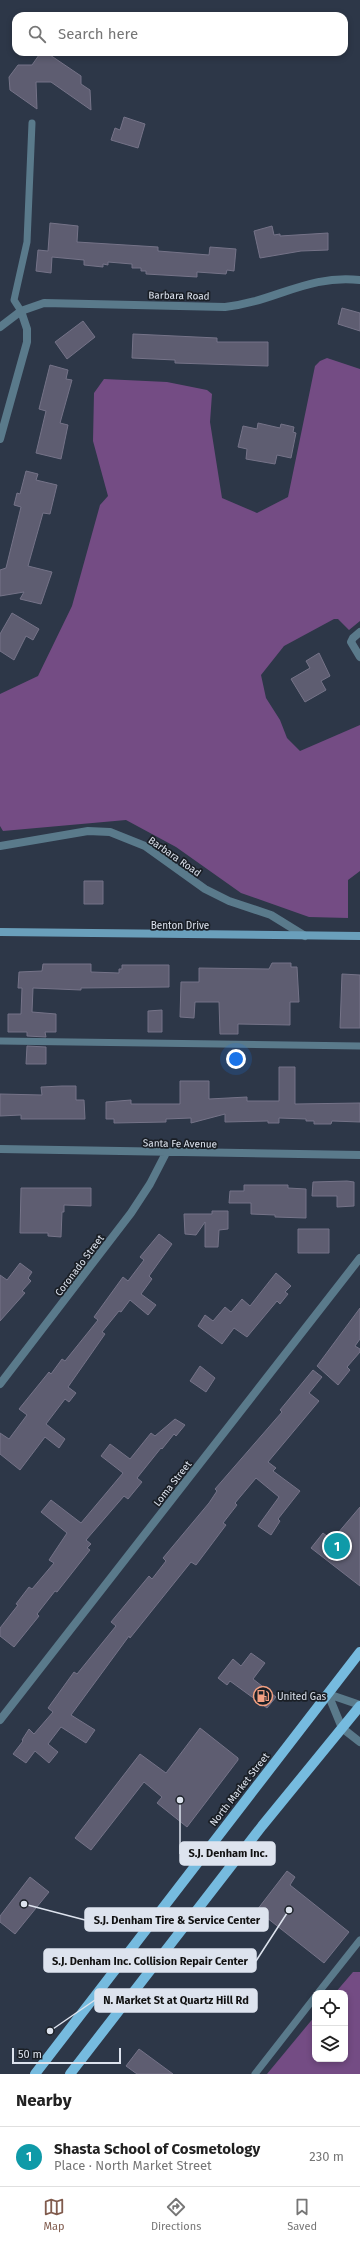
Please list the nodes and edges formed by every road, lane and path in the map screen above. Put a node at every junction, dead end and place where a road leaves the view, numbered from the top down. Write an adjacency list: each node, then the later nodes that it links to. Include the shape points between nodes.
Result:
1 (32, 123): 3 (lane, via 27,242 14,300)
2 (360, 280): 3 (street, Barbara Road, via 312,282 252,302 225,306 49,302)
3 (21, 311): 4 (street, Barbara Road); 5 (street, via 27,329 27,342)
4 (0, 327)
5 (0, 439)
6 (360, 632): 7 (street, via 351,642)
7 (360, 657)
8 (0, 846): 10 (street, Barbara Road, via 88,831 115,834 145,846 205,889 229,901 271,915)
9 (1, 934): 10 (street, Benton Drive)
10 (305, 936): 11 (street, Benton Drive)
11 (360, 936)
12 (0, 1041): 13 (lane)
13 (360, 1046)
14 (0, 1149): 15 (street, Santa Fe Avenue)
15 (166, 1153): 16 (street, Santa Fe Avenue); 18 (street, Coronado Street, via 131,1213)
16 (360, 1155)
17 (360, 1258): 22 (street, Loma Street)
18 (0, 1384)
19 (360, 1652): 20 (main road, North Market Street)
20 (328, 1694): 21 (street); 23 (street); 28 (main road, North Market Street)
21 (360, 1705): 23 (main road)
22 (0, 1720)
23 (342, 1728): 24 (street); 29 (main road, via 262,1826)
24 (360, 1742)
25 (360, 1940): 26 (lane)
26 (320, 1990)
27 (312, 2001): 30 (lane)
28 (35, 2074)
29 (70, 2074)
30 (255, 2074)

